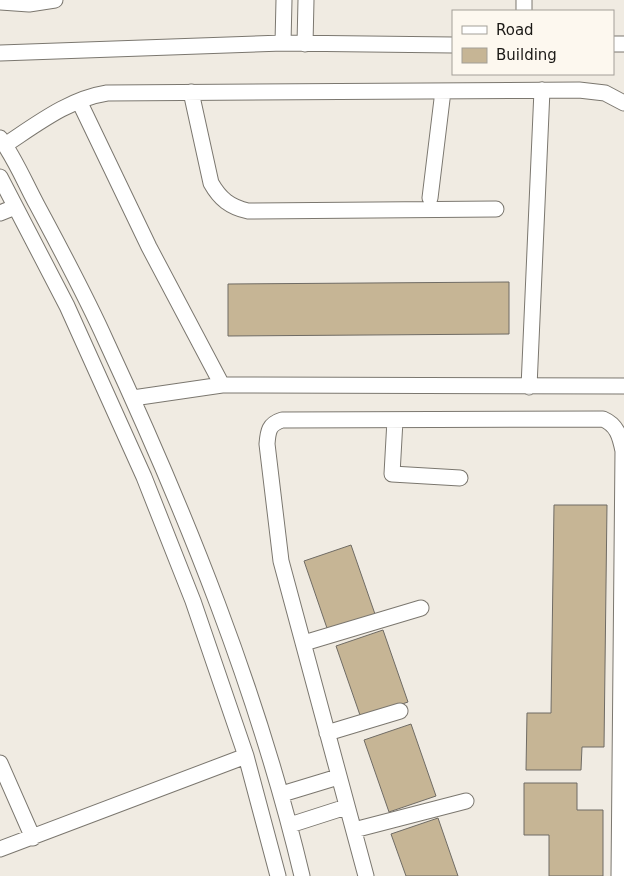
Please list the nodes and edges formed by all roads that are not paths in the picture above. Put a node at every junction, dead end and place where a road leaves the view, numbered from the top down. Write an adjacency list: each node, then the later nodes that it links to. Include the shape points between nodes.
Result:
1 (55, 0): 4 (street, via 29,4)
2 (284, 0): 5 (street)
3 (306, 0): 6 (street)
4 (0, 2)
5 (283, 43): 6 (street); 8 (street)
6 (305, 44): 7 (street)
7 (452, 46)
8 (0, 53)
9 (542, 90): 10 (street); 13 (street, via 605,93); 22 (street)
10 (443, 91): 11 (street); 16 (street)
11 (191, 92): 12 (street, via 107,93); 18 (street, via 211,183 217,194 236,208 248,211)
12 (79, 101): 14 (street); 20 (street, via 149,247)
13 (624, 103)
14 (3, 142): 23 (street, via 83,290)
15 (0, 177): 17 (street)
16 (430, 198)
17 (15, 207): 19 (street); 30 (street, via 67,306 144,477 193,601)
18 (496, 209)
19 (0, 213)
20 (222, 385): 22 (street); 23 (street)
21 (624, 386): 22 (street)
22 (529, 387)
23 (133, 398): 35 (street, via 204,570 248,687)
24 (395, 420): 25 (street, via 392,474); 27 (street, via 282,420 269,427 267,444 281,561); 31 (street, via 602,419 617,429 623,450)
25 (460, 478)
26 (421, 608): 27 (street)
27 (304, 643): 29 (street)
28 (400, 711): 29 (street)
29 (327, 733): 33 (street)
30 (246, 756): 40 (street); 42 (street)
31 (622, 760): 34 (street)
32 (0, 763): 40 (street)
33 (338, 778): 35 (street); 37 (street)
34 (622, 791): 45 (street)
35 (282, 794): 38 (street)
36 (466, 801): 39 (street)
37 (346, 807): 38 (street); 39 (street)
38 (290, 824): 43 (street)
39 (354, 830): 44 (street)
40 (33, 838): 41 (street)
41 (0, 850)
42 (278, 876)
43 (302, 876)
44 (366, 876)
45 (619, 876)

